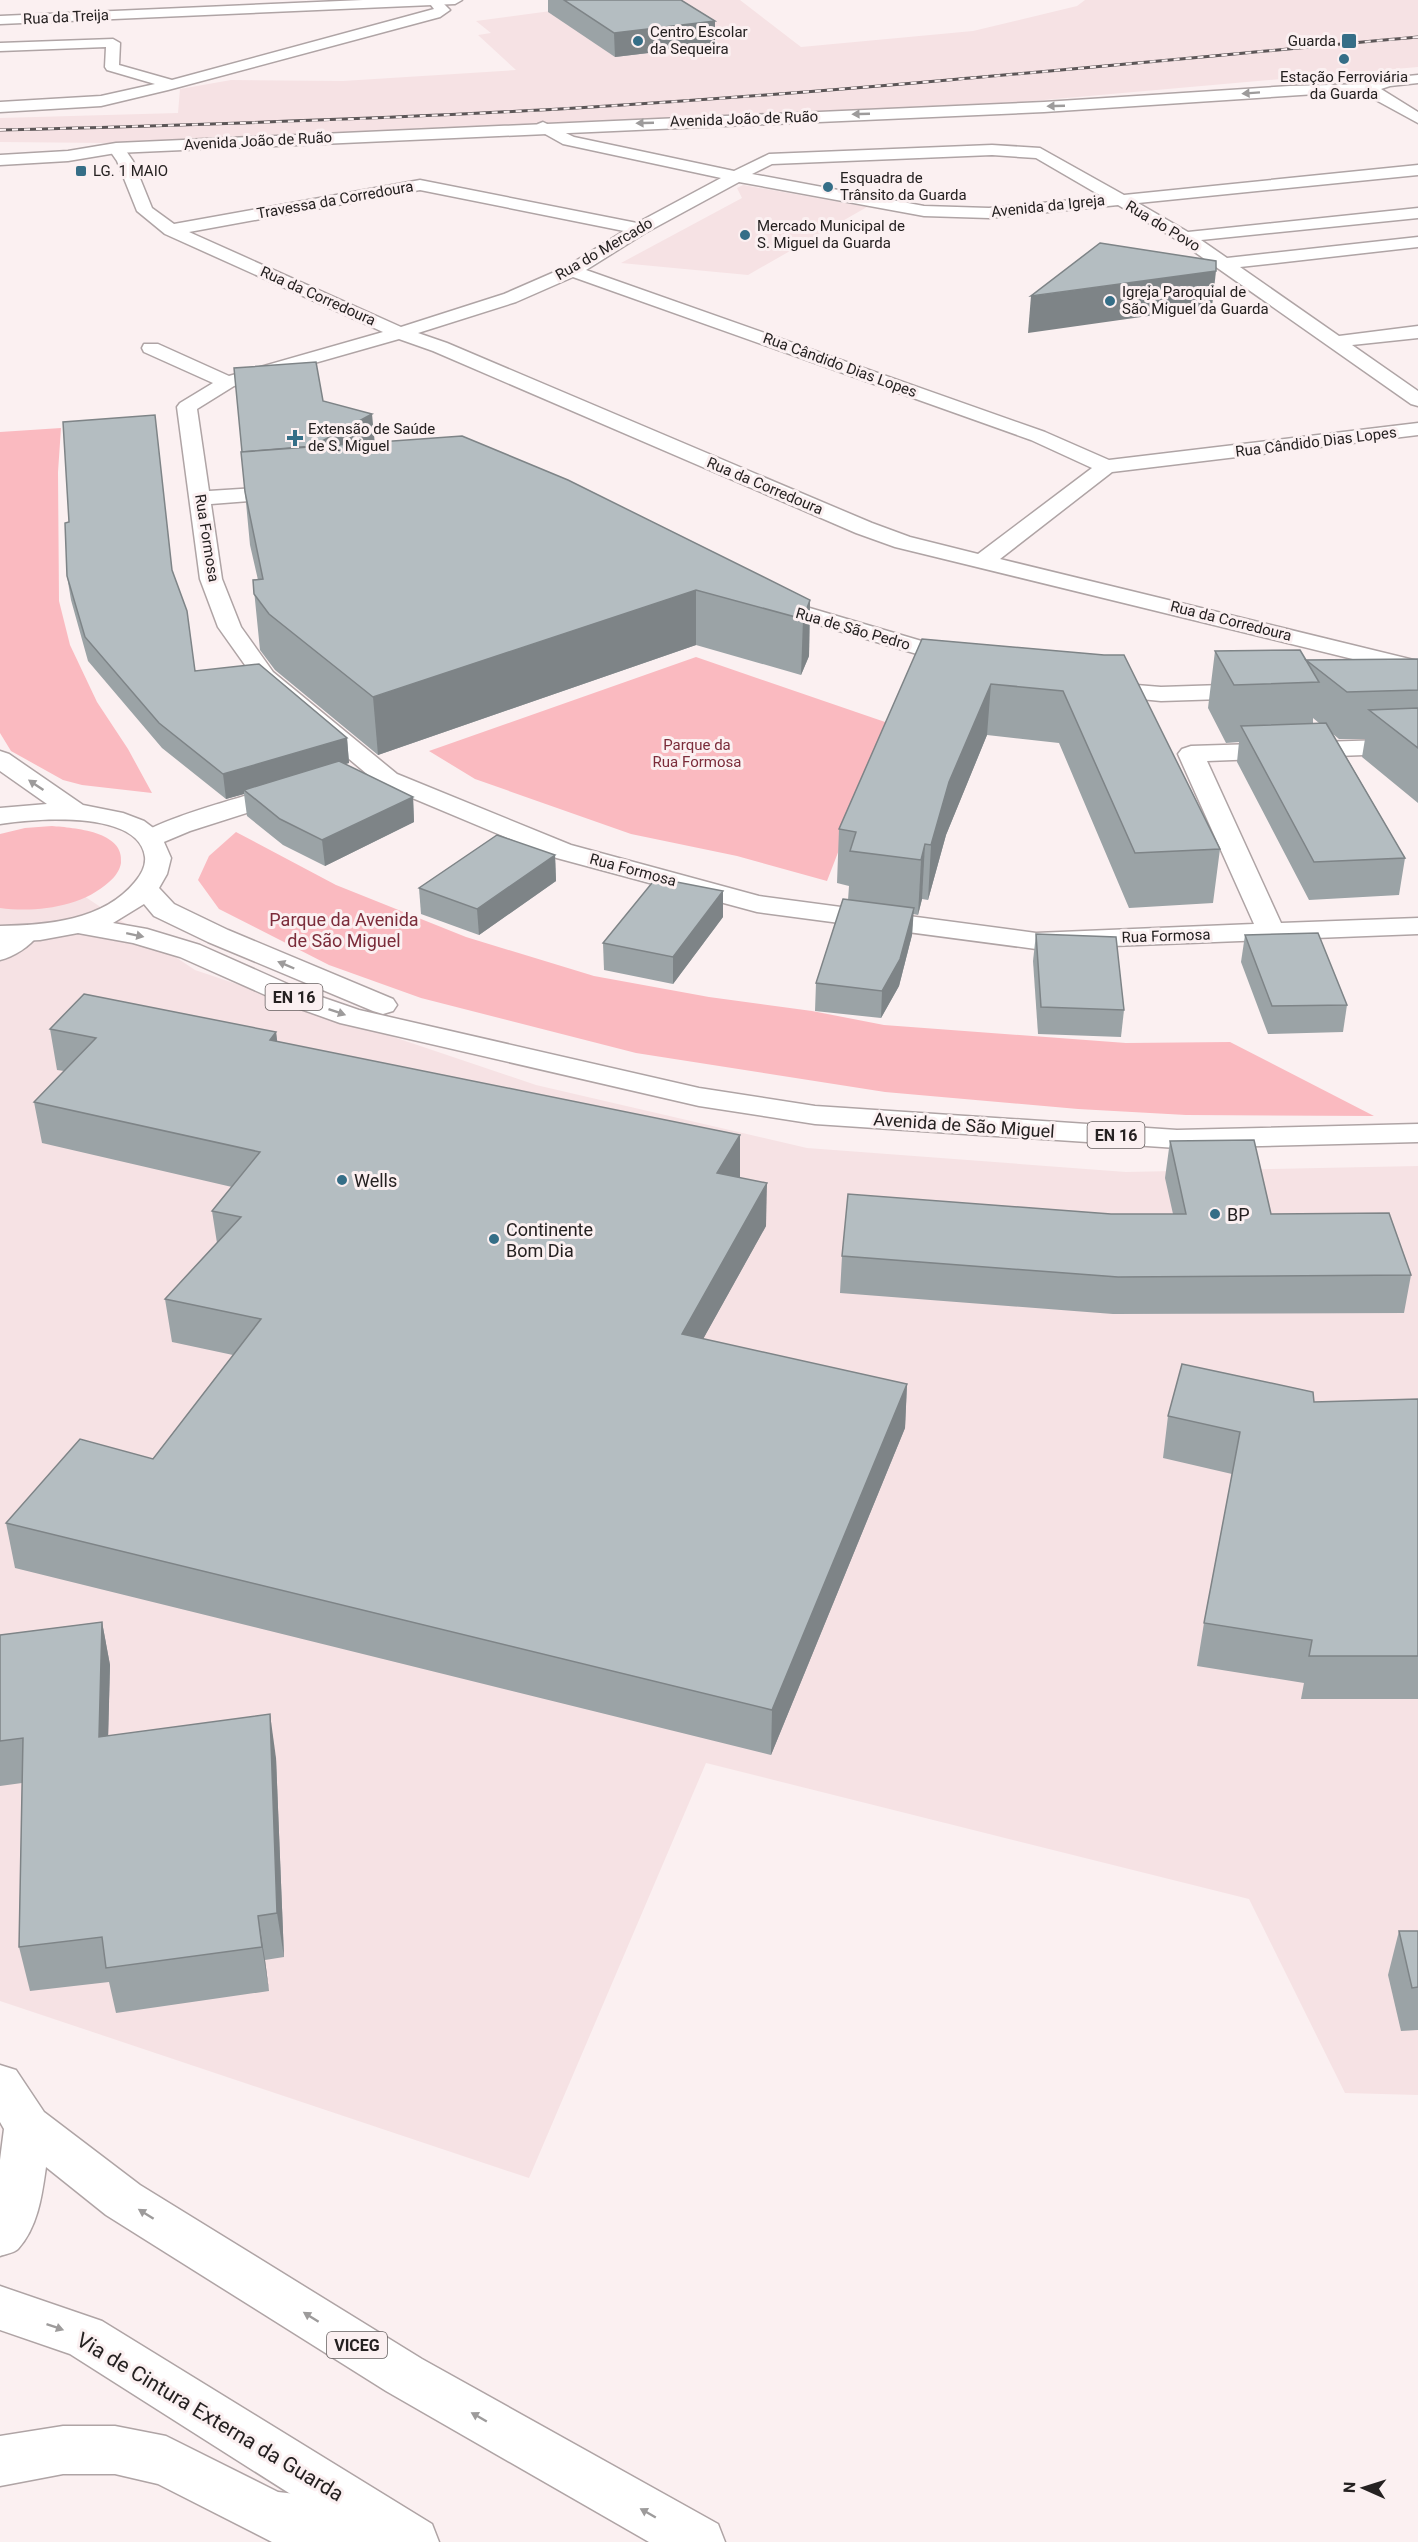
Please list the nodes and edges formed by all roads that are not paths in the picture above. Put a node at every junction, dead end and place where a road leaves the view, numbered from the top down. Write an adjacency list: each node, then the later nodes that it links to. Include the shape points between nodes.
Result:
1 (455, 0): 2 (main road, Rua da Treija)
2 (433, 1): 3 (main road, Rua da Treija); 6 (main road, via 442,10 435,14)
3 (0, 20)
4 (0, 47): 6 (main road, via 113,43 112,66)
5 (1418, 79): 7 (main road, Avenida João de Ruão, via 1387,82)
6 (172, 84): 8 (main road, via 101,100)
7 (1372, 88): 9 (main road); 10 (main road, Avenida João de Ruão, one-way to 10, via 1320,88 1092,105)
8 (0, 107)
9 (1418, 118)
10 (543, 127): 12 (main road, Avenida João de Ruão); 15 (main road, Avenida da Igreja, via 569,141)
11 (0, 147): 12 (main road, via 68,144)
12 (116, 148): 13 (main road, via 68,156); 19 (main road, Rua da Corredoura, via 145,211)
13 (0, 160)
14 (1418, 170): 16 (main road, Avenida da Igreja)
15 (734, 176): 16 (main road, Avenida da Igreja, via 924,211 989,213); 16 (main road, Rua do Povo, via 769,159 992,150 1040,153); 18 (main road, Rua do Mercado)
16 (1119, 199): 20 (main road, Rua do Povo)
17 (1418, 213): 20 (main road)
18 (639, 229): 19 (main road, Travessa da Corredoura, via 420,185); 23 (main road, Rua do Mercado)
19 (171, 230): 25 (main road, Rua da Corredoura)
20 (1185, 237): 22 (main road, Rua do Povo)
21 (1418, 242): 22 (main road)
22 (1224, 264): 26 (main road, Rua do Povo)
23 (572, 271): 25 (main road, Rua do Mercado, via 510,298); 31 (main road, Rua Cândido Dias Lopes, via 1038,436)
24 (1418, 332): 26 (main road)
25 (400, 333): 28 (main road, Rua Formosa); 34 (main road, Rua da Corredoura, via 864,528 903,542)
26 (1335, 342): 29 (main road, Rua do Povo)
27 (151, 348): 28 (main road)
28 (227, 382): 33 (main road, Rua Formosa, via 187,407)
29 (1418, 400)
30 (1418, 429): 31 (main road, Rua Cândido Dias Lopes)
31 (1107, 467): 34 (main road)
32 (307, 490): 33 (main road)
33 (200, 498): 50 (main road, Rua Formosa, via 211,579 230,627 264,677 362,770 562,850 757,904 1036,941)
34 (983, 561): 37 (main road, Rua da Corredoura)
35 (751, 597): 36 (main road, Rua de São Pedro)
36 (982, 666)
37 (1418, 668): 38 (main road)
38 (1385, 680)
39 (1076, 688): 40 (main road, via 1161,694)
40 (1280, 690)
41 (1418, 746): 50 (main road, via 1191,754)
42 (0, 759): 44 (main road, one-way to 42)
43 (316, 784): 46 (main road)
44 (73, 810): 45 (main road); 46 (main road, via 105,815)
45 (0, 816)
46 (150, 838): 47 (main road, EN 16, via 158,854 156,871)
47 (145, 889): 48 (main road, EN 16, via 128,903); 53 (main road, Avenida de São Miguel / EN 16, one-way to 47, via 356,995 218,936 164,910)
48 (78, 925): 51 (main road, EN 16); 53 (main road, Avenida de São Miguel / EN 16, one-way to 53, via 137,935 189,951 350,1017)
49 (1418, 926): 50 (main road, Rua Formosa)
50 (1271, 932)
51 (12, 934): 52 (main road)
52 (0, 952)
53 (517, 1054): 54 (main road, Avenida de São Miguel / EN 16, via 699,1097 815,1115 1178,1139)
54 (1418, 1133)
55 (0, 2084): 56 (main road)
56 (28, 2126): 57 (main road, via 18,2206); 61 (main road, VICEG, one-way to 56, via 394,2368 123,2200)
57 (0, 2235)
58 (0, 2308): 60 (main road, Via de Cintura Externa da Guarda, one-way to 60, via 85,2337)
59 (0, 2461): 60 (main road, via 63,2451 116,2450 166,2461 273,2517)
60 (404, 2537)
61 (699, 2542)

